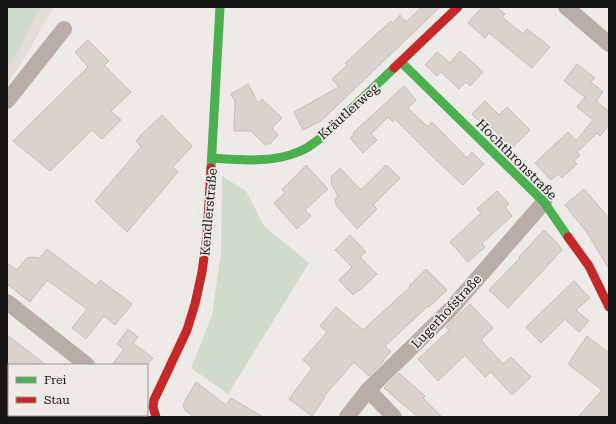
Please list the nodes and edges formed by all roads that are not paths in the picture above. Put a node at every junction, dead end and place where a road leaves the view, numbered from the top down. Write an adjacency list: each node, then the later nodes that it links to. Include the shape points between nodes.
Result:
1 (220, 7): 8 (street, Kendlerstraße)
2 (458, 7): 6 (street, Kräutlerweg)
3 (566, 7): 5 (street)
4 (64, 29): 7 (street)
5 (609, 44)
6 (401, 62): 8 (street, Kräutlerweg, via 324,135 294,154 251,159); 9 (street, Hochthronstraße)
7 (7, 101)
8 (212, 158): 14 (street, Kendlerstraße, via 206,243 195,304 188,330)
9 (544, 202): 11 (street, Hochthronstraße, via 589,266); 13 (street, Lugerhofstraße, via 450,310)
10 (7, 302): 12 (street)
11 (609, 307)
12 (86, 364)
13 (368, 390): 15 (street, Lugerhofstraße); 16 (street)
14 (151, 410)
15 (347, 417)
16 (394, 417)

